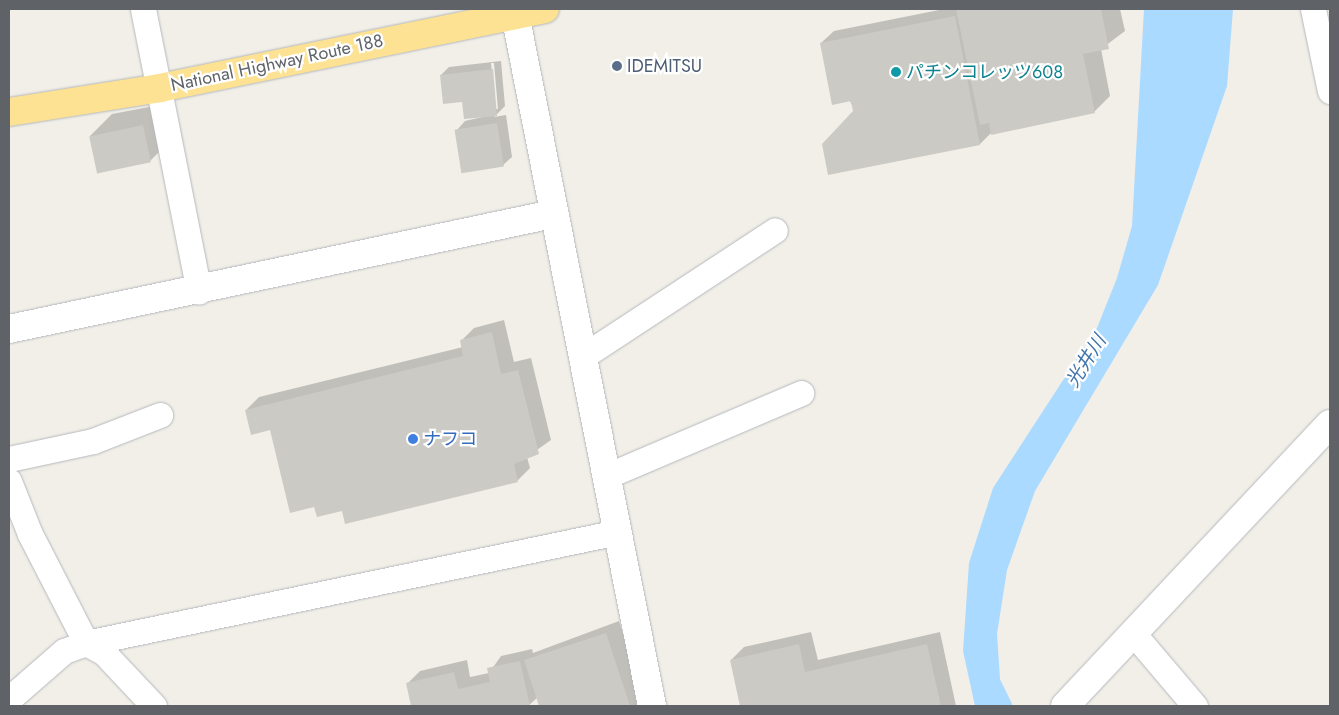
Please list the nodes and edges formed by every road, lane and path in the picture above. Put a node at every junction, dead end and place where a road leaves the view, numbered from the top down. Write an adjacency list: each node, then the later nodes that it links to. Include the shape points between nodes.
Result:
1 (143, 9): 5 (street)
2 (545, 9): 4 (highway, National Highway Route 188)
3 (1314, 9): 6 (street)
4 (515, 12): 5 (highway, National Highway Route 188); 8 (street)
5 (160, 88): 7 (highway, National Highway Route 188); 10 (street)
6 (1330, 91)
7 (9, 112)
8 (553, 214): 10 (street); 12 (street)
9 (776, 230): 12 (street)
10 (199, 291): 11 (street)
11 (9, 329)
12 (585, 355): 17 (street)
13 (801, 392): 17 (street)
14 (160, 415): 16 (street, via 93,441)
15 (1328, 430): 20 (street)
16 (9, 459)
17 (609, 475): 19 (street)
18 (9, 481): 21 (street, via 30,534)
19 (618, 532): 21 (street); 24 (street)
20 (1133, 633): 25 (street); 26 (street)
21 (86, 643): 22 (street, via 64,651); 23 (street, via 104,653)
22 (10, 699)
23 (154, 706)
24 (652, 706)
25 (1065, 706)
26 (1195, 706)

